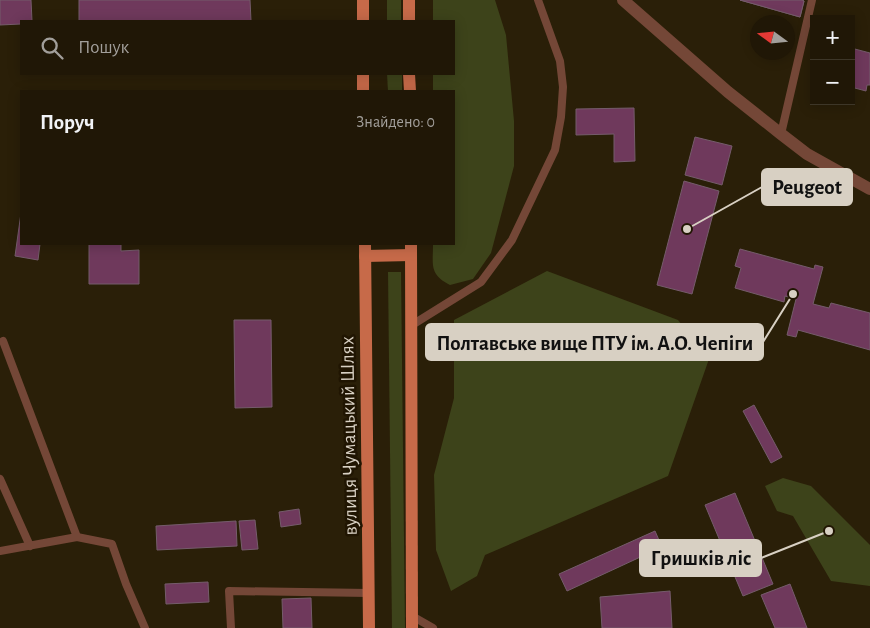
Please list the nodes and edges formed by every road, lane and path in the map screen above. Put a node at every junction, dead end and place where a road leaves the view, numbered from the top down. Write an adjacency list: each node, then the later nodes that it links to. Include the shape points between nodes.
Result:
1 (363, 0): 6 (main road)
2 (409, 0): 7 (main road)
3 (538, 0): 16 (lane, via 560,61 563,87 562,117 555,150 512,240 481,282)
4 (623, 0): 12 (street)
5 (812, 0): 12 (lane)
6 (363, 20)
7 (409, 20)
8 (363, 75): 10 (main road)
9 (409, 75): 11 (main road)
10 (363, 90)
11 (410, 90)
12 (781, 134): 13 (street, via 807,154)
13 (870, 189)
14 (411, 249): 15 (main road); 16 (main road)
15 (365, 250): 22 (main road, вулиця Чумацький Шлях)
16 (412, 325): 23 (main road)
17 (3, 341): 19 (lane)
18 (0, 479): 20 (lane)
19 (77, 537): 20 (lane); 24 (lane, via 112,544)
20 (30, 546): 21 (lane)
21 (0, 551)
22 (369, 593): 25 (lane, via 229,591); 26 (main road, вулиця Чумацький Шлях)
23 (412, 622): 27 (lane)
24 (145, 628)
25 (231, 628)
26 (369, 628)
27 (433, 628)

